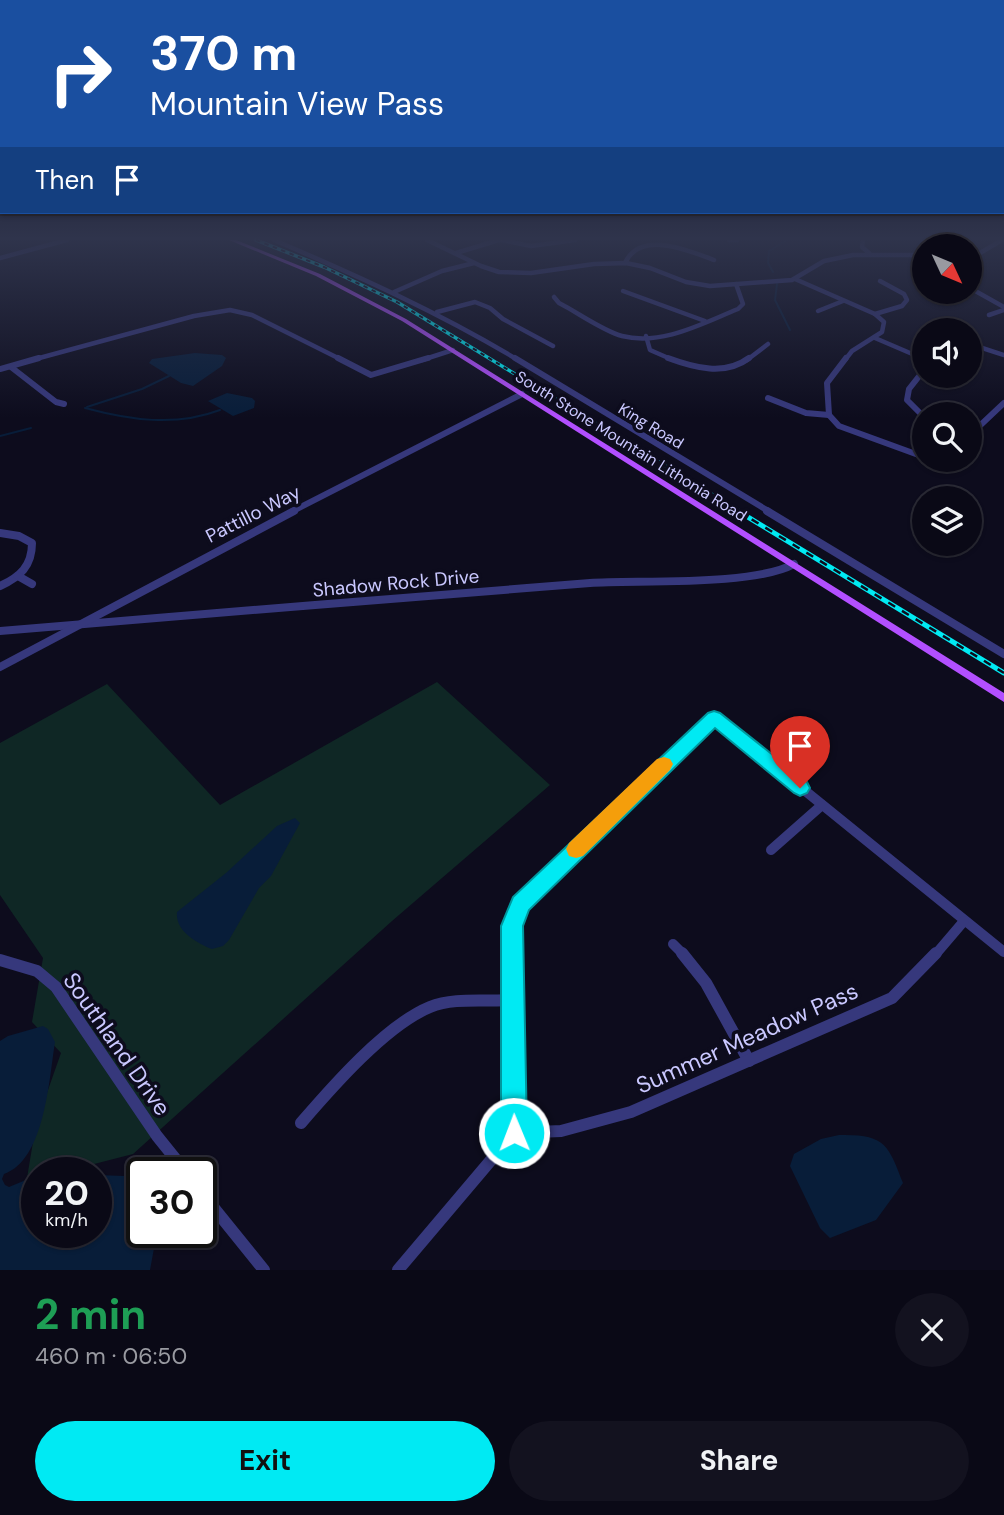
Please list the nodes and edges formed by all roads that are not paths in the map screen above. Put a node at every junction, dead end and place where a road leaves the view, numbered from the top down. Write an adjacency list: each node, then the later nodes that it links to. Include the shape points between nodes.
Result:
1 (366, 299): 21 (main road, South Stone Mountain Lithonia Road)
2 (410, 299): 11 (street, King Road)
3 (556, 299): 16 (street, via 622,336)
4 (646, 299): 15 (street)
5 (741, 299): 15 (street, via 741,307)
6 (840, 299): 9 (street)
7 (907, 299): 13 (street, via 902,306)
8 (988, 299): 10 (street)
9 (844, 301): 12 (street); 13 (street)
10 (1004, 309): 14 (street)
11 (437, 312): 19 (street, via 476,300); 42 (street, King Road)
12 (818, 312)
13 (875, 314): 17 (street, via 885,327)
14 (989, 315)
15 (705, 321): 16 (street, via 673,335)
16 (646, 336): 18 (street, via 650,350 693,367 730,368)
17 (875, 338): 22 (street); 32 (street, via 852,351 827,383)
18 (768, 344)
19 (553, 345)
20 (982, 348): 23 (street)
21 (453, 350): 24 (street, via 371,375 252,315 230,310); 27 (main road, South Stone Mountain Lithonia Road)
22 (912, 354)
23 (1004, 355)
24 (11, 367): 25 (street); 30 (street)
25 (0, 369)
26 (912, 385): 31 (street, via 907,400)
27 (522, 394): 36 (main road, South Stone Mountain Lithonia Road); 40 (street, Pattillo Way)
28 (768, 398): 32 (street, via 806,413)
29 (1004, 402): 33 (street)
30 (64, 404)
31 (912, 405)
32 (829, 415): 34 (street, via 839,426)
33 (982, 423)
34 (912, 453)
35 (0, 533): 37 (street, via 32,543 30,561)
36 (793, 564): 40 (street, Shadow Rock Drive, via 736,577 594,583); 44 (main road, South Stone Mountain Lithonia Road)
37 (18, 576): 38 (street); 39 (street)
38 (32, 584)
39 (0, 586)
40 (81, 624): 41 (street, Shadow Rock Drive); 43 (street, Pattillo Way)
41 (0, 631)
42 (1004, 654)
43 (0, 667)
44 (1004, 698)
45 (822, 805): 46 (street); 47 (street); 51 (street, via 714,718 520,904 512,926)
46 (771, 850)
47 (964, 921): 49 (street); 52 (street, Summer Meadow Pass, via 892,998)
48 (673, 944): 52 (street, via 699,973)
49 (1004, 952)
50 (0, 960): 55 (street, Southland Drive, via 37,971 56,987)
51 (511, 1000): 53 (street, via 431,1006 419,1013 383,1041); 54 (street)
52 (749, 1061): 54 (street, Summer Meadow Pass, via 605,1121 561,1131)
53 (301, 1123)
54 (514, 1133): 58 (street)
55 (174, 1157)
56 (217, 1212): 57 (street)
57 (264, 1270)
58 (398, 1270)

